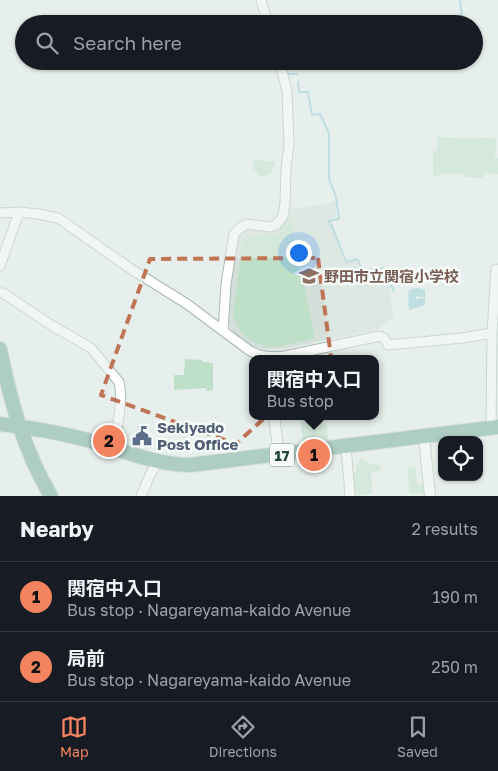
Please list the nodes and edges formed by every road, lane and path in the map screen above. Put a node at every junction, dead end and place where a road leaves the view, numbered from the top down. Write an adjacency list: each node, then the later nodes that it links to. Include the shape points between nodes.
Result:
1 (261, 0): 2 (street)
2 (265, 15)
3 (281, 70): 9 (street, via 287,91 290,145 283,216 276,225 247,224 234,234)
4 (18, 212): 5 (street); 6 (street); 9 (street, via 58,218)
5 (0, 213)
6 (0, 266)
7 (496, 269): 10 (street)
8 (0, 293): 20 (street, via 91,348 119,382)
9 (223, 331): 12 (street)
10 (492, 333): 13 (street, via 388,345 380,336); 17 (street)
11 (0, 349): 16 (main road)
12 (259, 355)
13 (290, 355)
14 (275, 420): 21 (street)
15 (0, 424): 16 (main road, 17)
16 (20, 426): 20 (main road, 17); 24 (main road)
17 (495, 428): 18 (main road, 17)
18 (424, 437): 19 (main road, 17); 26 (street)
19 (346, 446): 21 (main road, 17); 23 (street)
20 (114, 448): 22 (main road, 17)
21 (279, 455): 22 (main road, 17, via 190,466)
22 (158, 461): 25 (street)
23 (350, 495)
24 (51, 496)
25 (141, 496)
26 (430, 496)

